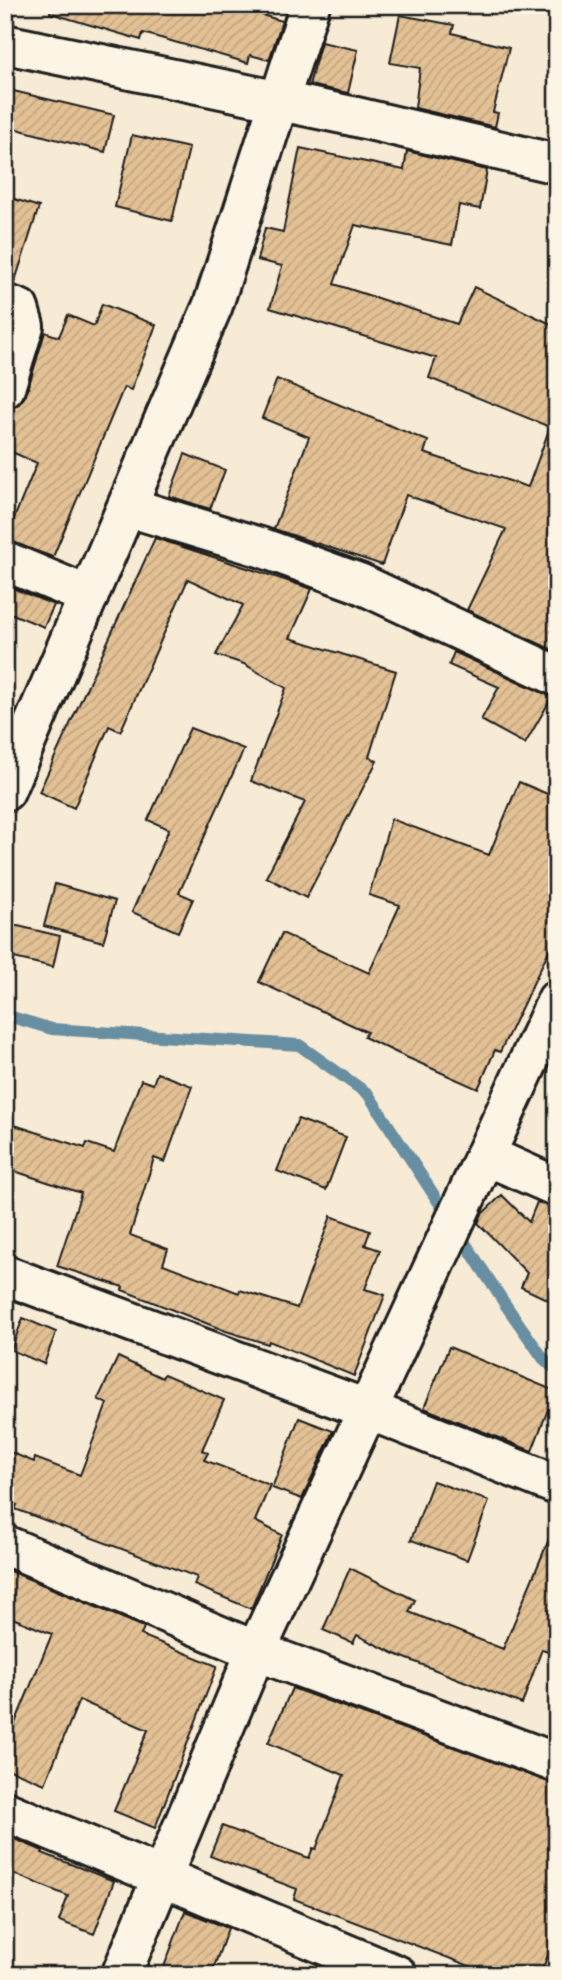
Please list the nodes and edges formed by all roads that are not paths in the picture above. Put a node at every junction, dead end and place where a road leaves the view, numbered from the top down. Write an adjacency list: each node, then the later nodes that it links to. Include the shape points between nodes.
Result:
1 (310, 5): 3 (street)
2 (5, 44): 3 (street)
3 (280, 102): 4 (street); 7 (street, via 213,305)
4 (557, 164)
5 (5, 304): 6 (street, via 19,309 23,326)
6 (5, 388)
7 (128, 508): 9 (street); 10 (street, via 260,547 359,583)
8 (5, 561): 9 (street)
9 (89, 596): 11 (street)
10 (557, 676)
11 (5, 791)
12 (557, 1000): 13 (street)
13 (485, 1155): 14 (street); 16 (street)
14 (557, 1187)
15 (5, 1275): 16 (street)
16 (369, 1410): 17 (street); 19 (street)
17 (557, 1485)
18 (5, 1545): 19 (street)
19 (256, 1651): 20 (street); 22 (street)
20 (557, 1763)
21 (5, 1811): 22 (street)
22 (162, 1875): 23 (street); 24 (street)
23 (350, 1966): 25 (street)
24 (121, 1975)
25 (397, 1975)

